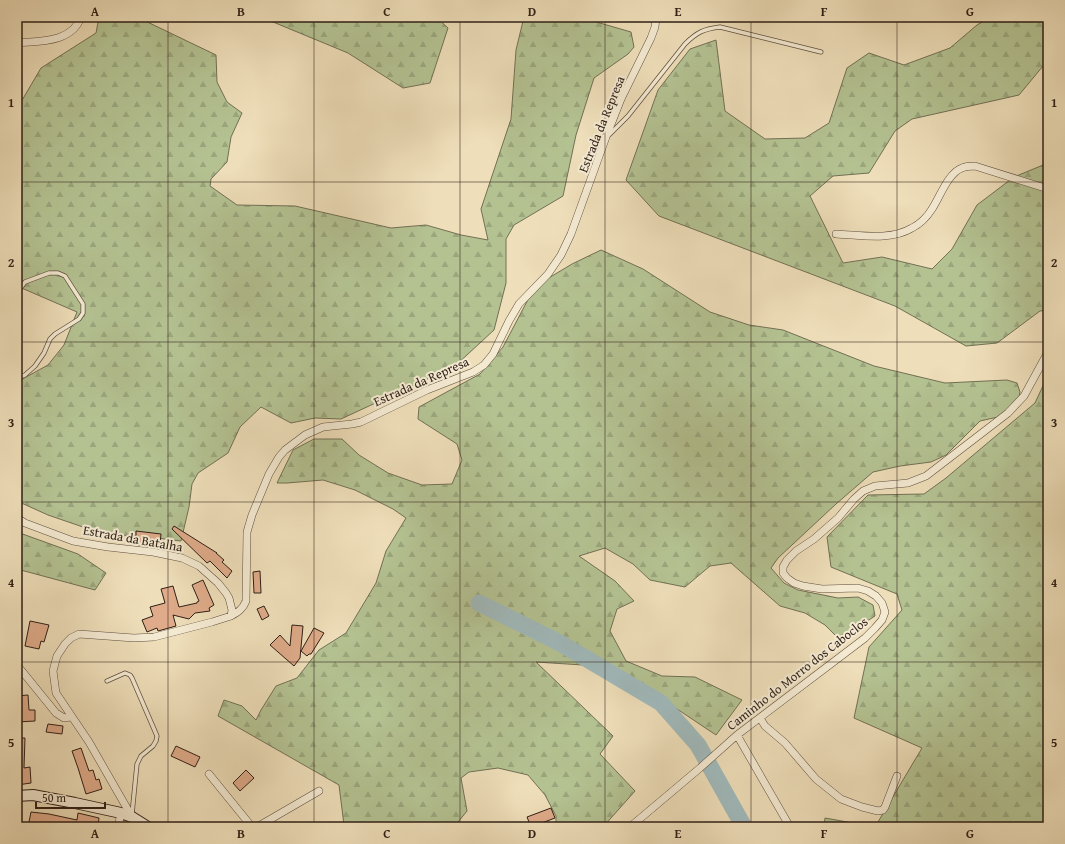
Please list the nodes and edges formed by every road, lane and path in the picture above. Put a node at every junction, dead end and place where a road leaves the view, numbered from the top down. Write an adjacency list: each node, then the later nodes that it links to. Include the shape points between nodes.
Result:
1 (81, 17): 3 (street, via 76,27 65,36 52,40)
2 (656, 17): 5 (street, Estrada da Represa, via 651,38 621,99)
3 (17, 43)
4 (821, 52): 5 (lane, via 720,27 700,31 685,44 628,116)
5 (606, 137): 12 (street, Estrada da Represa, via 561,255 548,274 519,304 493,354 484,365 361,422 324,427 305,435 279,457 269,474 247,532 246,601 244,607)
6 (1048, 189): 7 (street, via 975,166 963,167 954,173 923,220 912,228 884,237)
7 (836, 234)
8 (17, 293): 10 (lane, via 25,282 49,273 58,273 65,276 83,304 83,313 79,319 50,339 44,354 35,366)
9 (1048, 352): 16 (street, Caminho do Morro dos Caboclos, via 1024,396 1008,413 926,476 908,483 874,486 863,491 838,518 787,560 783,573 794,583 822,589 868,590 882,603 885,612 876,628)
10 (17, 378)
11 (17, 518): 12 (street, Estrada da Batalha, via 73,541 182,558 199,566 218,583 229,598)
12 (231, 616): 15 (street, via 154,637 79,634 72,638 57,656 53,672 56,693)
13 (17, 665): 15 (street, via 56,713 64,718)
14 (107, 681): 23 (lane, via 125,673 130,675 157,736 153,746 141,756 137,764)
15 (71, 717): 23 (street, via 89,742)
16 (760, 718): 17 (street, Caminho do Morro dos Caboclos); 19 (street, via 816,779 841,799 878,811 883,810)
17 (735, 737): 24 (street, Caminho do Morro dos Caboclos); 29 (street)
18 (209, 774): 27 (street)
19 (897, 776)
20 (319, 791): 28 (street)
21 (17, 796): 22 (street, via 34,796)
22 (121, 813): 23 (street); 25 (street)
23 (132, 817): 26 (street)
24 (634, 826)
25 (118, 827)
26 (148, 827)
27 (252, 827)
28 (257, 827)
29 (790, 827)

